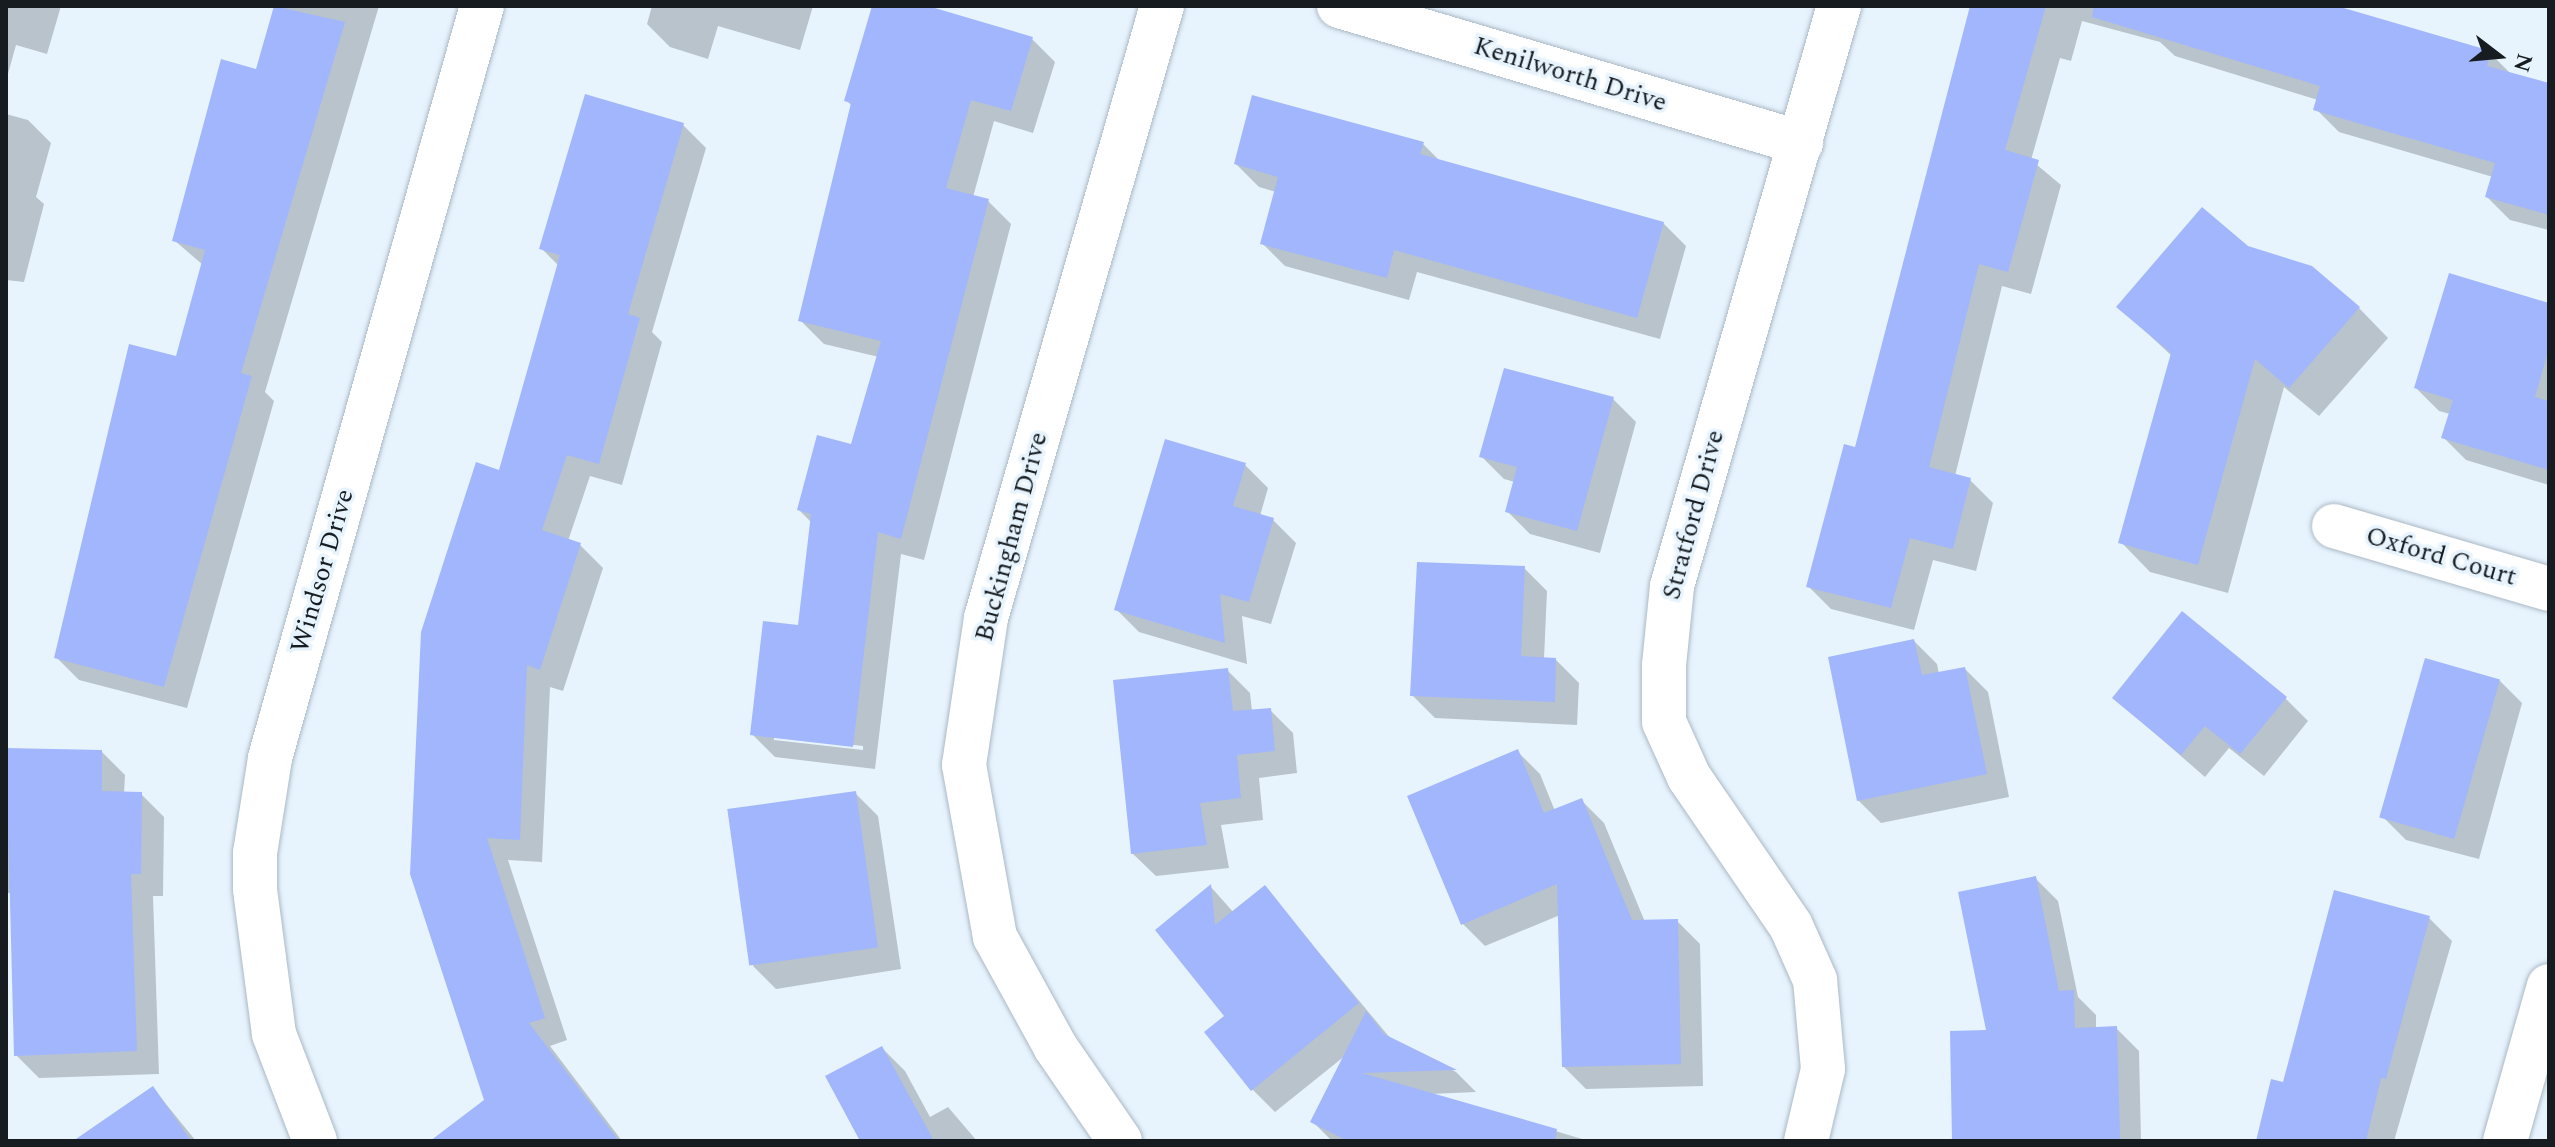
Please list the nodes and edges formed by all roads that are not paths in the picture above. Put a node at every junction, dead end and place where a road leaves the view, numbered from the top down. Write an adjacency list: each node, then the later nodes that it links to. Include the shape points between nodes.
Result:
1 (482, 6): 9 (street, Windsor Drive, via 270,758 255,853 274,1034)
2 (1162, 6): 10 (street, Buckingham Drive, via 986,618 964,765 995,937 1056,1048)
3 (1339, 6): 5 (street, Kenilworth Drive)
4 (1839, 6): 5 (street, Stratford Drive)
5 (1801, 143): 11 (street, Stratford Drive, via 1672,586 1664,722 1689,777 1791,926 1815,980 1823,1069)
6 (2334, 526): 7 (street, Oxford Court)
7 (2549, 589)
8 (2549, 986): 12 (street)
9 (315, 1141)
10 (1120, 1141)
11 (1806, 1141)
12 (2505, 1141)

